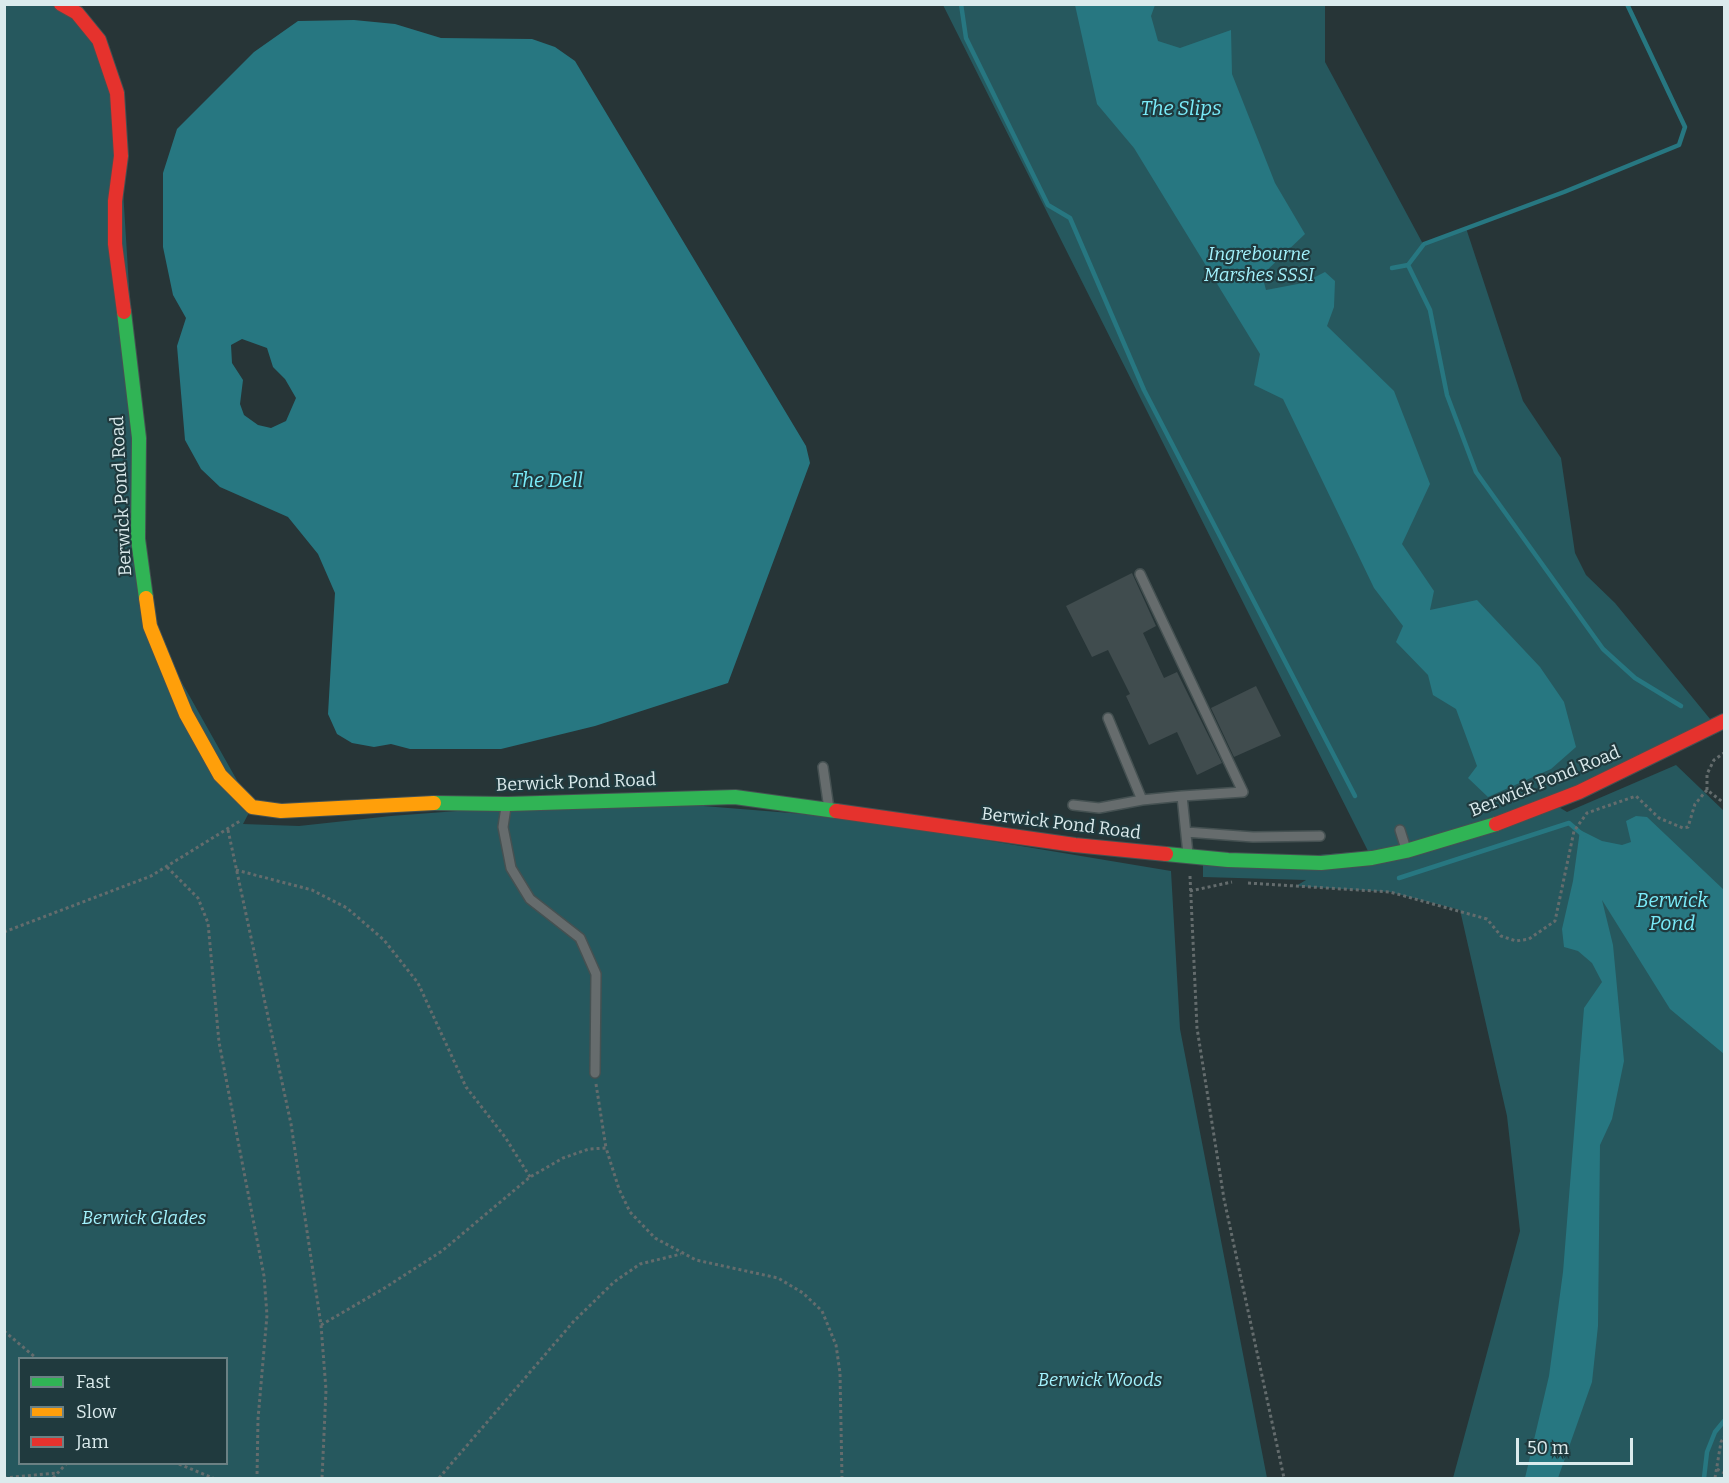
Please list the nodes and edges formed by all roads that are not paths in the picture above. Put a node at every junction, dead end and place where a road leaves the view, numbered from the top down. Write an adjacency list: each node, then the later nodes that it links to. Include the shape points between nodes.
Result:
1 (61, 4): 8 (street, Berwick Pond Road, via 77,13 99,40 117,93 121,156 114,244 139,438 138,539 150,626 186,714 220,775 252,807 281,810 408,803)
2 (1140, 574): 6 (lane, via 1243,792)
3 (1108, 718): 7 (lane)
4 (1725, 721): 14 (street, Berwick Pond Road, via 1578,792 1509,820)
5 (823, 767): 10 (lane)
6 (1182, 796): 7 (lane); 12 (lane)
7 (1142, 800): 9 (lane, via 1099,808)
8 (508, 804): 10 (street, Berwick Pond Road, via 735,797); 16 (lane, via 503,826 511,868 530,899 580,938 596,974)
9 (1073, 805)
10 (830, 811): 15 (street, Berwick Pond Road, via 1064,844)
11 (1400, 830): 14 (lane)
12 (1186, 832): 13 (lane); 15 (lane)
13 (1320, 836)
14 (1407, 851): 15 (street, Berwick Pond Road, via 1321,863)
15 (1188, 856)
16 (595, 1073)

